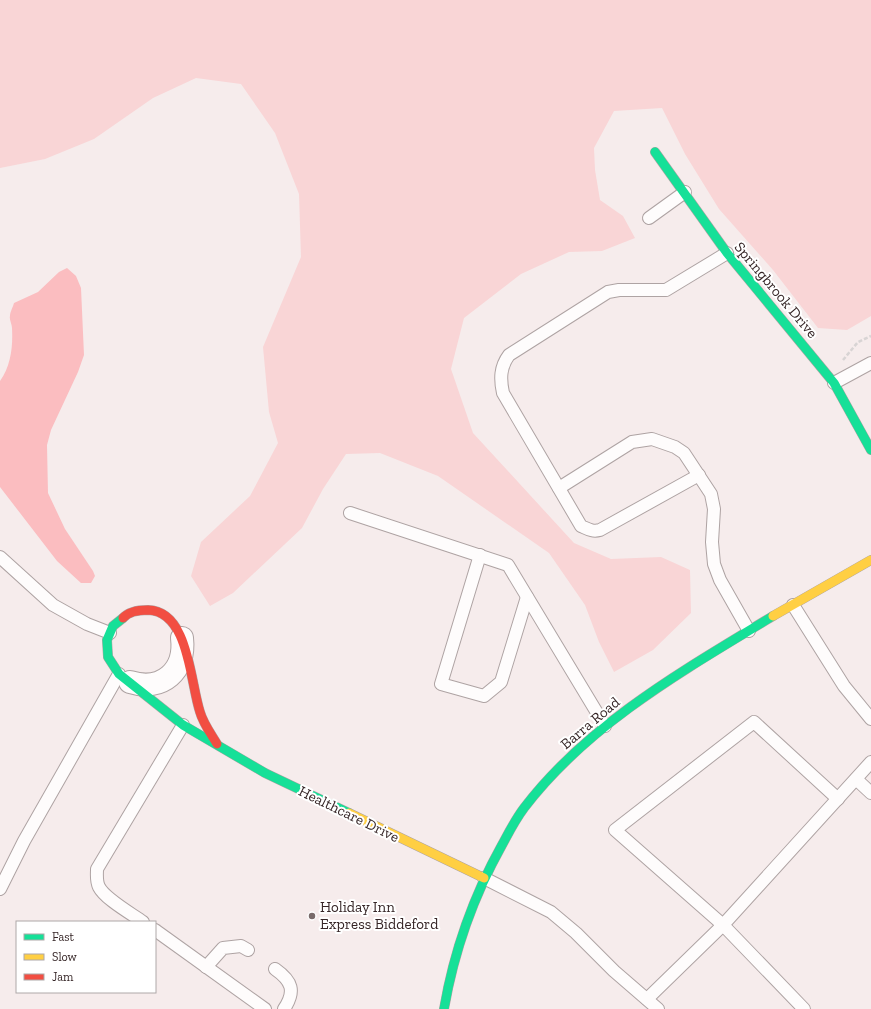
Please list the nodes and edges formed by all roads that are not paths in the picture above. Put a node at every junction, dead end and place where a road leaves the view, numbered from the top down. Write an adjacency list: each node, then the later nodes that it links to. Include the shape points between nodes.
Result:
1 (655, 152): 2 (street, Springbrook Drive)
2 (685, 192): 3 (lane); 4 (street, Springbrook Drive)
3 (649, 218)
4 (727, 253): 6 (street, Springbrook Drive); 9 (lane, via 666,290 608,292 506,360 500,376 503,393)
5 (871, 363): 6 (lane)
6 (834, 383): 7 (street, Springbrook Drive)
7 (871, 450)
8 (699, 474): 9 (lane, via 684,453 675,447 645,439 632,442); 9 (lane, via 594,531 581,526); 16 (lane, via 713,502 714,564 720,580)
9 (559, 488)
10 (350, 513): 11 (lane)
11 (480, 555): 14 (lane, via 508,565); 14 (lane, via 441,684 484,696 501,682)
12 (0, 557): 17 (lane, via 52,605)
13 (871, 560): 15 (street, Barra Road)
14 (527, 597): 22 (lane)
15 (793, 605): 16 (street, Barra Road); 20 (lane, via 844,686)
16 (749, 631): 22 (street, Barra Road, via 668,682)
17 (110, 633): 18 (street, via 123,616 146,609 158,611 169,618); 19 (street, via 107,647)
18 (181, 636): 19 (street, via 182,658 172,674 161,681 149,685); 23 (street, via 200,713)
19 (120, 674): 21 (street, Healthcare Drive); 29 (lane, via 24,841)
20 (871, 719)
21 (183, 725): 23 (street, Healthcare Drive); 30 (lane, via 97,869 100,888)
22 (605, 726): 28 (street, Barra Road, via 549,779 524,808)
23 (217, 744): 28 (street, Healthcare Drive, via 265,773)
24 (871, 762): 25 (lane)
25 (856, 779): 26 (lane); 27 (lane)
26 (871, 793)
27 (838, 799): 31 (lane); 31 (lane, via 754,722 615,830)
28 (484, 878): 36 (lane, via 551,912); 39 (street, Barra Road, via 462,932)
29 (0, 889)
30 (142, 921)
31 (723, 925): 36 (lane); 41 (lane)
32 (156, 931): 34 (lane)
33 (248, 950): 34 (lane, via 240,946 223,948)
34 (206, 967): 37 (lane)
35 (275, 969): 38 (lane, via 286,977 290,984 291,993)
36 (647, 1000): 40 (lane)
37 (265, 1009)
38 (284, 1009)
39 (444, 1009)
40 (658, 1009)
41 (804, 1009)

